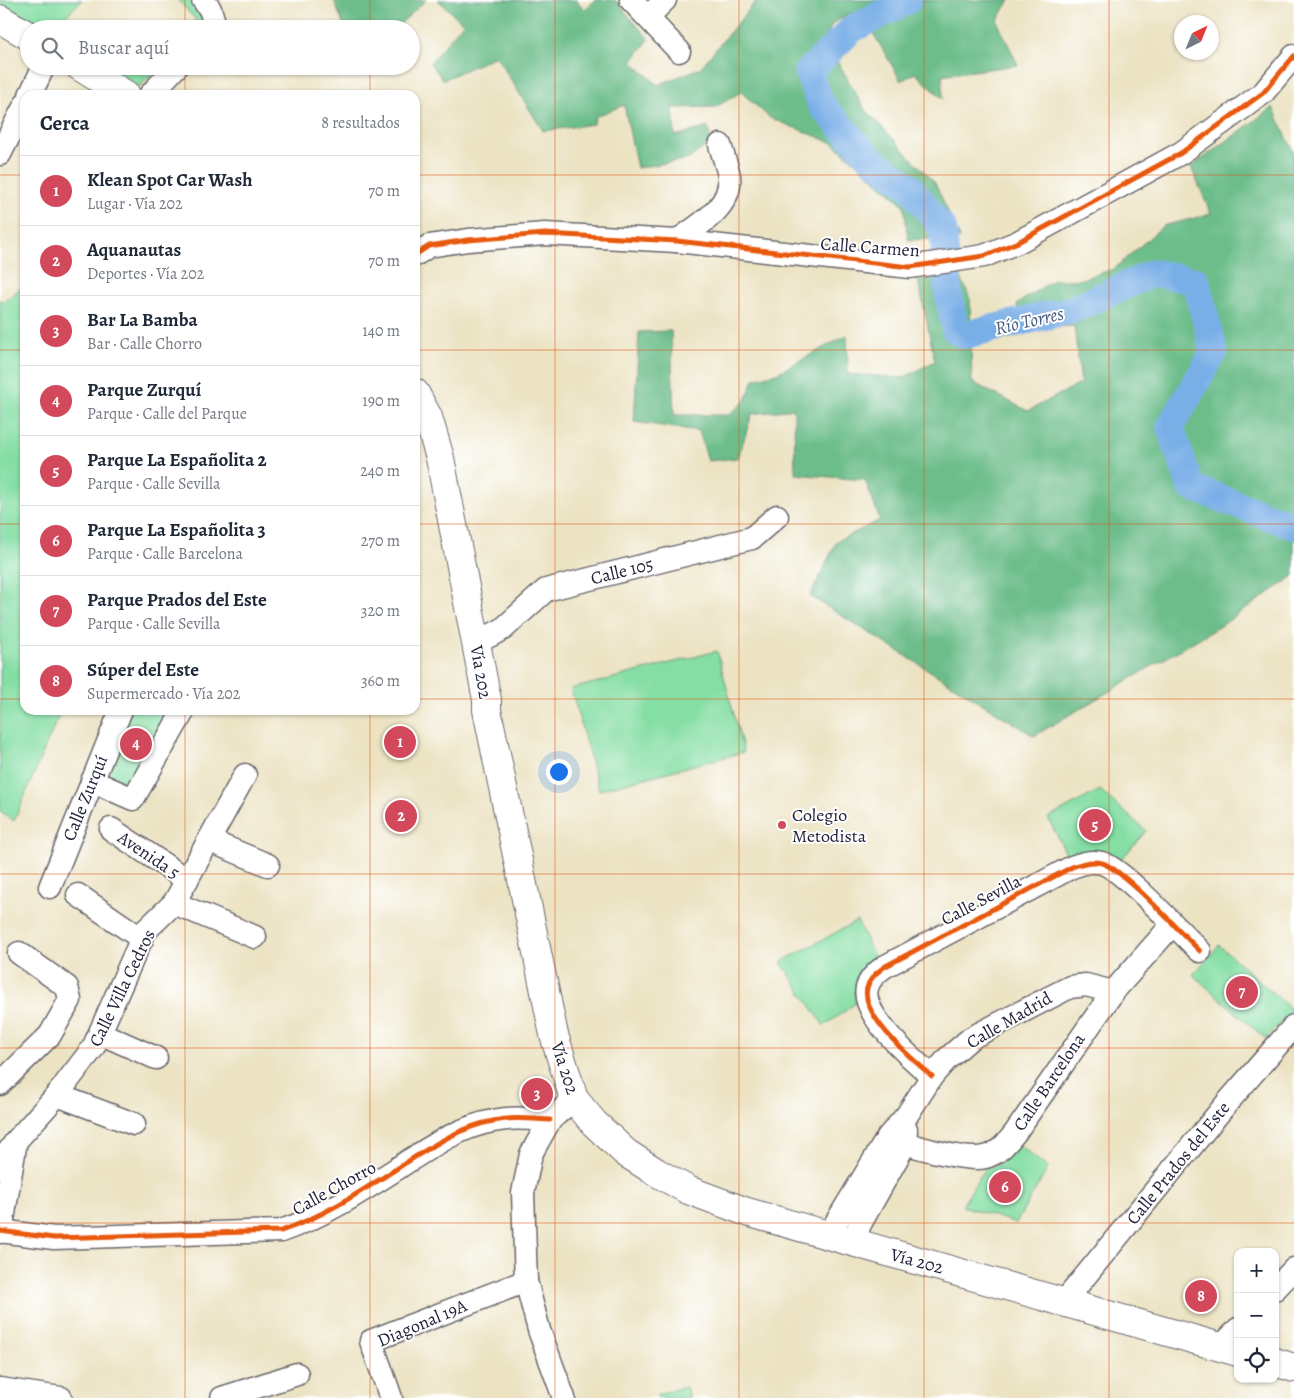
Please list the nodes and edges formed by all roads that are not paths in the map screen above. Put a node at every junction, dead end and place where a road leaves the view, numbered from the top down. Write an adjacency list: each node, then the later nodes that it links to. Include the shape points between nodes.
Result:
1 (203, 0): 6 (street)
2 (632, 0): 4 (street)
3 (665, 0): 4 (street)
4 (648, 17): 8 (street)
5 (0, 19): 7 (main road)
6 (213, 20)
7 (20, 31)
8 (679, 51)
9 (1294, 56): 19 (street, Calle Carmen, via 1263,92 1181,153 1018,242 984,256 910,267)
10 (40, 75): 13 (street)
11 (94, 75): 14 (main road)
12 (169, 75): 15 (street)
13 (32, 90)
14 (118, 90)
15 (155, 90)
16 (20, 115): 18 (street)
17 (720, 145): 19 (street, via 729,175 725,198 710,216)
18 (0, 154)
19 (677, 241): 20 (street, Calle Carmen, via 545,234 468,240 429,246)
20 (420, 252)
21 (420, 402): 23 (main road, Vía 202, via 428,417 440,458)
22 (777, 516): 23 (street, Calle 105, via 752,538 546,590 503,629)
23 (476, 643): 47 (main road, Vía 202, via 554,1035)
24 (119, 715): 27 (street, Calle Zurquí)
25 (181, 715): 27 (street, via 133,799)
26 (244, 775): 29 (street, Calle Villa Cedros)
27 (92, 781): 32 (street, Calle Zurquí)
28 (111, 829): 31 (street, Avenida 5)
29 (210, 841): 30 (street); 31 (street, Calle Villa Cedros)
30 (268, 864)
31 (187, 880): 34 (street, Calle Villa Cedros)
32 (50, 887)
33 (78, 895): 37 (street)
34 (174, 903): 36 (street); 37 (street, Calle Villa Cedros, via 145,931)
35 (1172, 924): 38 (street, Calle Sevilla); 40 (street, Calle Barcelona); 44 (street, Calle Sevilla, via 1119,873 1102,863 1092,862 1072,867 884,967 866,988 868,1002 889,1036)
36 (256, 937)
37 (142, 939): 42 (street, Calle Villa Cedros)
38 (1200, 951)
39 (19, 953): 45 (street, via 67,987 70,1000 50,1035)
40 (1113, 992): 44 (street, Calle Madrid, via 1078,985 1061,990 971,1038); 51 (street, Calle Barcelona, via 1015,1133 996,1152 976,1159)
41 (1294, 1026): 58 (street, Calle Prados del Este)
42 (102, 1034): 43 (street); 46 (street, Calle Villa Cedros)
43 (156, 1058)
44 (932, 1076): 51 (street, Calle Madrid, via 906,1115)
45 (0, 1084)
46 (57, 1095): 49 (street); 50 (street, Calle Villa Cedros)
47 (574, 1099): 48 (street); 54 (main road, Vía 202, via 626,1153 688,1190)
48 (550, 1120): 53 (street, Calle Chorro, via 513,1118 491,1121 447,1137 306,1223 281,1231 54,1238); 56 (street, via 531,1154 523,1193)
49 (134, 1124)
50 (7, 1137): 52 (street, Calle Villa Cedros); 53 (street)
51 (896, 1140): 54 (street, Calle Madrid, via 860,1224)
52 (0, 1164)
53 (1, 1232)
54 (840, 1240): 58 (main road, Vía 202)
55 (1294, 1269): 57 (street)
56 (526, 1280): 66 (street, Diagonal 19A, via 371,1341); 67 (street, via 539,1330)
57 (1279, 1285)
58 (1064, 1302): 59 (main road, Vía 202)
59 (1232, 1343)
60 (1279, 1363): 61 (main road)
61 (1294, 1368)
62 (297, 1374): 65 (street)
63 (0, 1389): 64 (street)
64 (61, 1398)
65 (222, 1398)
66 (391, 1398)
67 (564, 1398)

